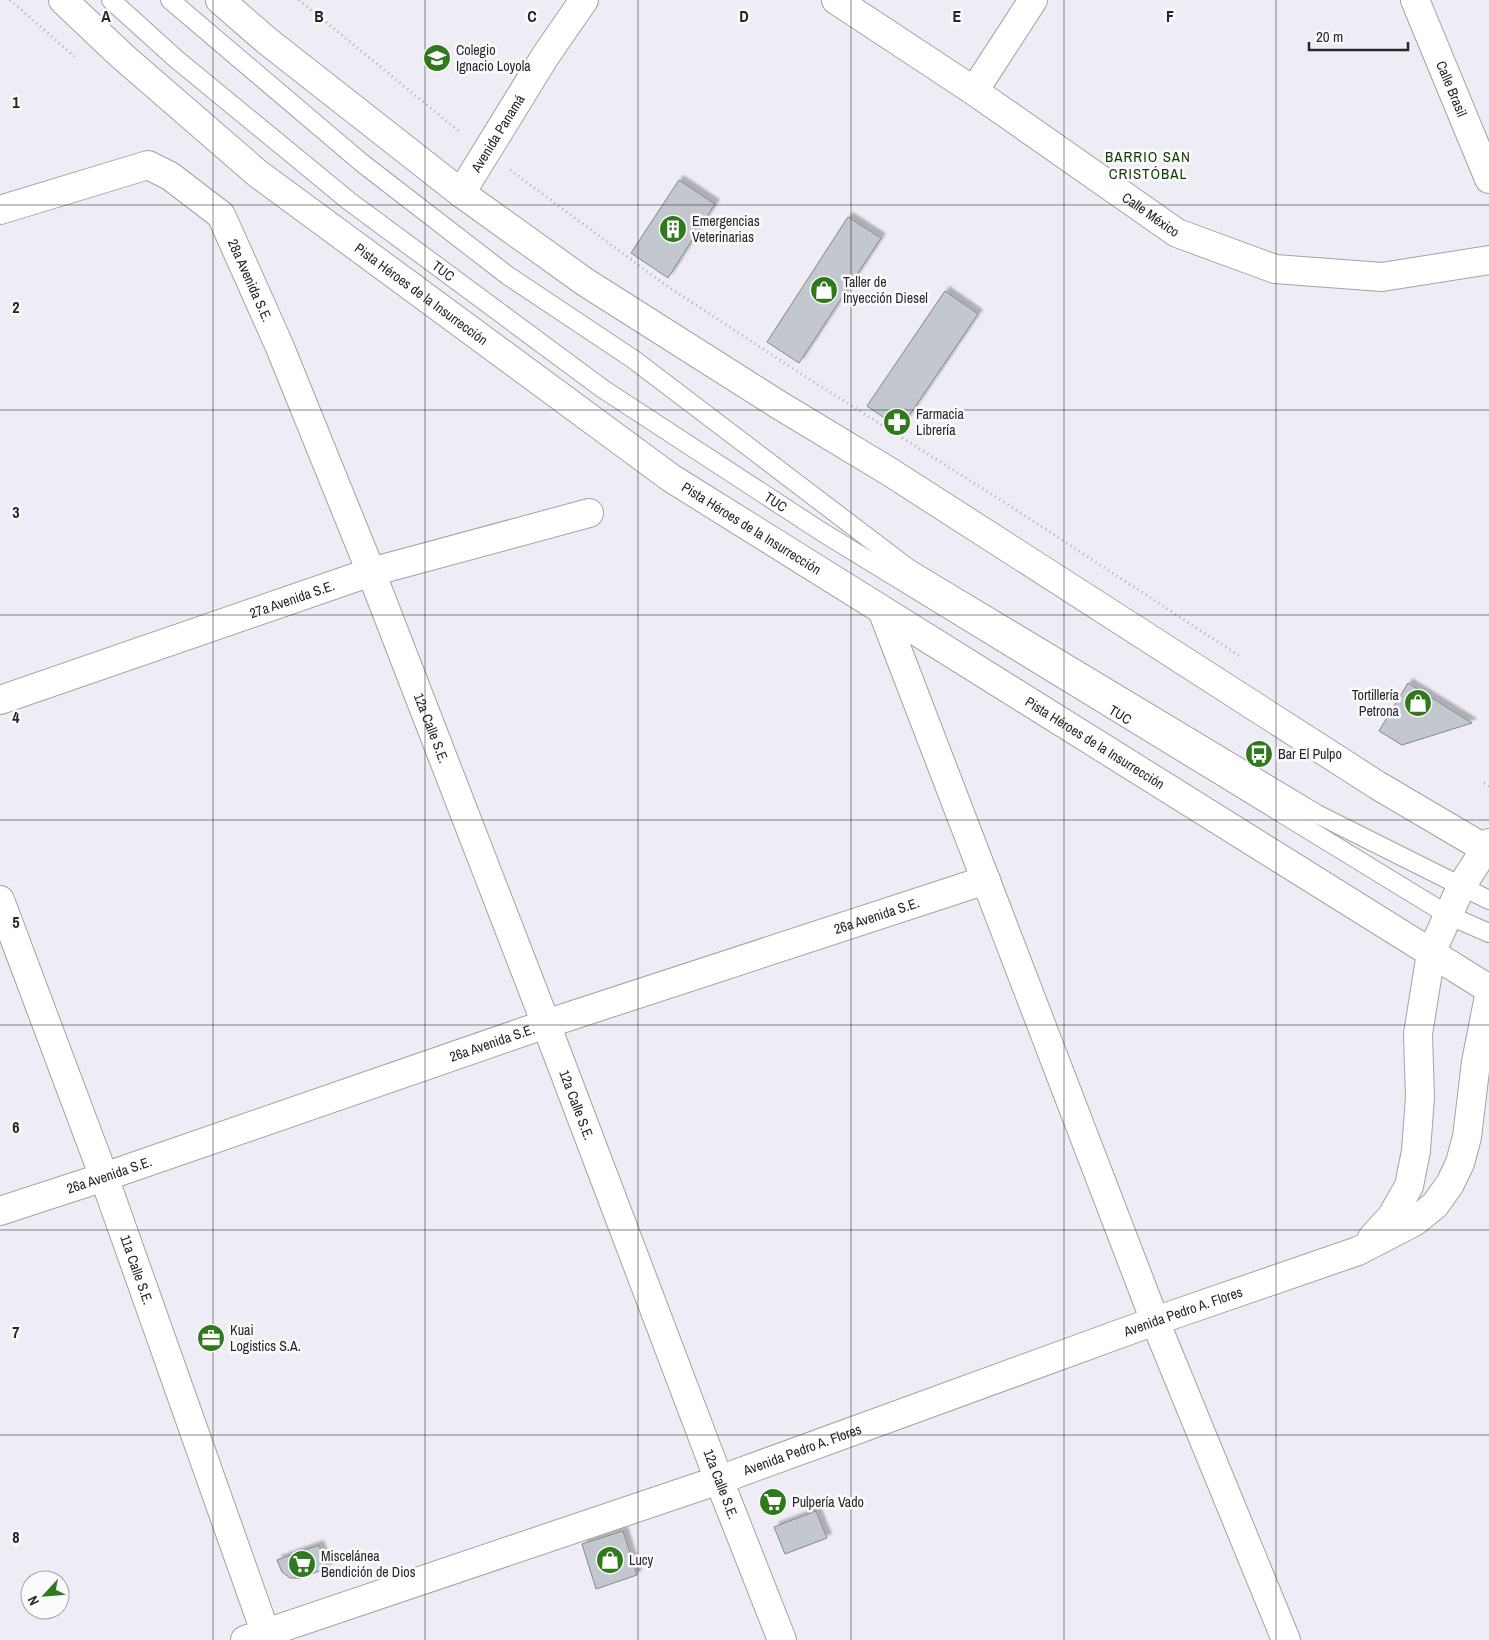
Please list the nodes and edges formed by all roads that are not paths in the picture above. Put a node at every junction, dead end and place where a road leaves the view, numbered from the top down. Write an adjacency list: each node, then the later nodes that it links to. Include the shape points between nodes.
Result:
1 (63, 0): 16 (street, Pista Héroes de la Insurrección, via 122,56 257,173 672,478)
2 (110, 0): 23 (lane, TUC, via 175,58 349,201 603,389 830,537)
3 (170, 0): 20 (lane, TUC, via 362,163 500,270 633,359 908,568 1317,814)
4 (220, 0): 11 (street, via 266,40)
5 (584, 0): 11 (street, Avenida Panamá, via 546,55)
6 (836, 0): 9 (street, Calle México)
7 (1033, 0): 9 (street)
8 (1415, 0): 10 (street, Calle Brasil)
9 (974, 91): 13 (street, Calle México, via 1177,233 1275,269 1382,277)
10 (1489, 179)
11 (462, 192): 18 (street, via 601,292 779,406 890,472 1376,785)
12 (0, 210): 15 (street, 28a Avenida S.E., via 148,165 170,176 222,215 279,345)
13 (1489, 260)
14 (589, 513): 15 (street, 27a Avenida S.E.)
15 (371, 572): 17 (street, 27a Avenida S.E.); 28 (street, 12a Calle S.E.)
16 (882, 610): 19 (street); 25 (street, Pista Héroes de la Insurrección)
17 (0, 700)
18 (1487, 847): 20 (street)
19 (986, 880): 28 (street, 26a Avenida S.E.); 34 (street)
20 (1460, 887): 22 (lane, TUC); 23 (street)
21 (0, 900): 31 (street, 11a Calle S.E.)
22 (1489, 900)
23 (1448, 914): 24 (lane, TUC); 25 (street)
24 (1489, 933)
25 (1431, 952): 26 (street, Pista Héroes de la Insurrección); 33 (street, via 1418,1034 1420,1098 1416,1151 1409,1186 1392,1216)
26 (1489, 989)
27 (1489, 996): 30 (street, via 1476,1062 1468,1137)
28 (546, 1024): 31 (street, 26a Avenida S.E.); 35 (street, 12a Calle S.E.)
29 (1489, 1137): 30 (street)
30 (1460, 1163): 33 (street, Avenida Pedro A. Flores, via 1435,1205 1414,1222)
31 (104, 1177): 32 (street, 26a Avenida S.E.); 36 (street, 11a Calle S.E.)
32 (0, 1211)
33 (1358, 1251): 34 (street, Avenida Pedro A. Flores)
34 (1155, 1322): 35 (street, Avenida Pedro A. Flores); 38 (street)
35 (719, 1480): 36 (street, Avenida Pedro A. Flores); 37 (street, 12a Calle S.E.)
36 (259, 1638)
37 (782, 1640)
38 (1286, 1640)

